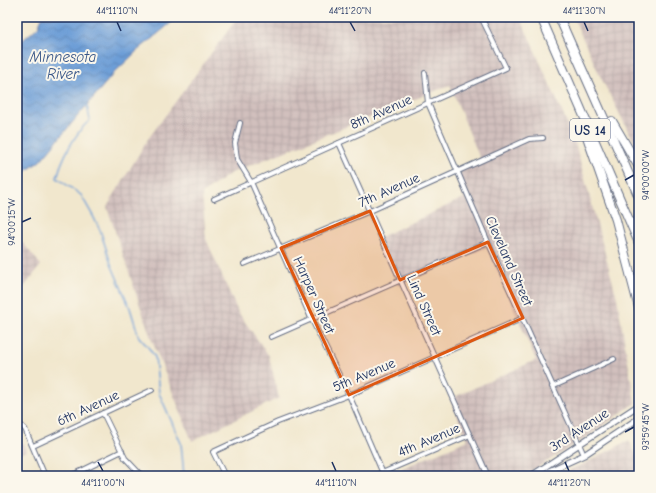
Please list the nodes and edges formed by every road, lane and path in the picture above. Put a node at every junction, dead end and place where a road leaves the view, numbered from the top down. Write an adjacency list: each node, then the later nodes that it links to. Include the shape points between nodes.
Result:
1 (481, 17): 7 (street, 8th Avenue, via 506,68)
2 (541, 17): 6 (highway, US 14)
3 (559, 17): 4 (highway, US 14)
4 (575, 50): 11 (highway, via 614,126); 14 (highway, US 14)
5 (425, 73): 7 (street, Cleveland Street)
6 (572, 89): 18 (highway, US 14); 22 (highway, via 616,220)
7 (428, 103): 10 (street, 8th Avenue); 12 (street, Cleveland Street)
8 (240, 122): 13 (street, Harper Street, via 235,143 237,159)
9 (543, 138): 12 (street, 7th Avenue, via 529,139)
10 (340, 143): 13 (street, 8th Avenue); 16 (street, Lind Street)
11 (639, 167)
12 (457, 171): 16 (street, 7th Avenue); 17 (street, Cleveland Street)
13 (251, 182): 15 (street, 8th Avenue); 19 (street, Harper Street)
14 (639, 197)
15 (214, 199)
16 (370, 211): 19 (street, 7th Avenue); 21 (street, Lind Street)
17 (488, 242): 21 (street); 24 (street, Cleveland Street)
18 (639, 243)
19 (281, 248): 20 (street, 7th Avenue); 23 (street, Harper Street)
20 (244, 264)
21 (400, 280): 23 (street); 26 (street, Lind Street)
22 (639, 308)
23 (311, 318): 25 (street); 30 (street, Harper Street)
24 (523, 318): 26 (street, 5th Avenue); 28 (street, Cleveland Street)
25 (271, 337)
26 (435, 356): 30 (street, 5th Avenue); 35 (street, Lind Street)
27 (614, 359): 28 (street)
28 (552, 387): 37 (street, Cleveland Street)
29 (152, 390): 32 (street, 6th Avenue)
30 (349, 395): 40 (street, Harper Street); 44 (street, 5th Avenue, via 278,422 213,452)
31 (639, 405): 37 (street, 3rd Avenue)
32 (103, 413): 36 (street, 6th Avenue); 38 (street)
33 (639, 418): 39 (street, 3rd Avenue)
34 (17, 422): 36 (street, via 25,429)
35 (470, 435): 40 (street, 4th Avenue); 46 (street, Lind Street)
36 (33, 446): 41 (street)
37 (579, 446): 39 (street, Cleveland Street); 47 (street, 3rd Avenue, via 540,468)
38 (122, 451): 42 (street); 43 (street, via 125,458)
39 (584, 455): 48 (street, 3rd Avenue)
40 (384, 474): 45 (street, 4th Avenue)
41 (44, 476)
42 (71, 476)
43 (142, 476)
44 (225, 476)
45 (375, 476)
46 (488, 476)
47 (531, 476)
48 (538, 476)

